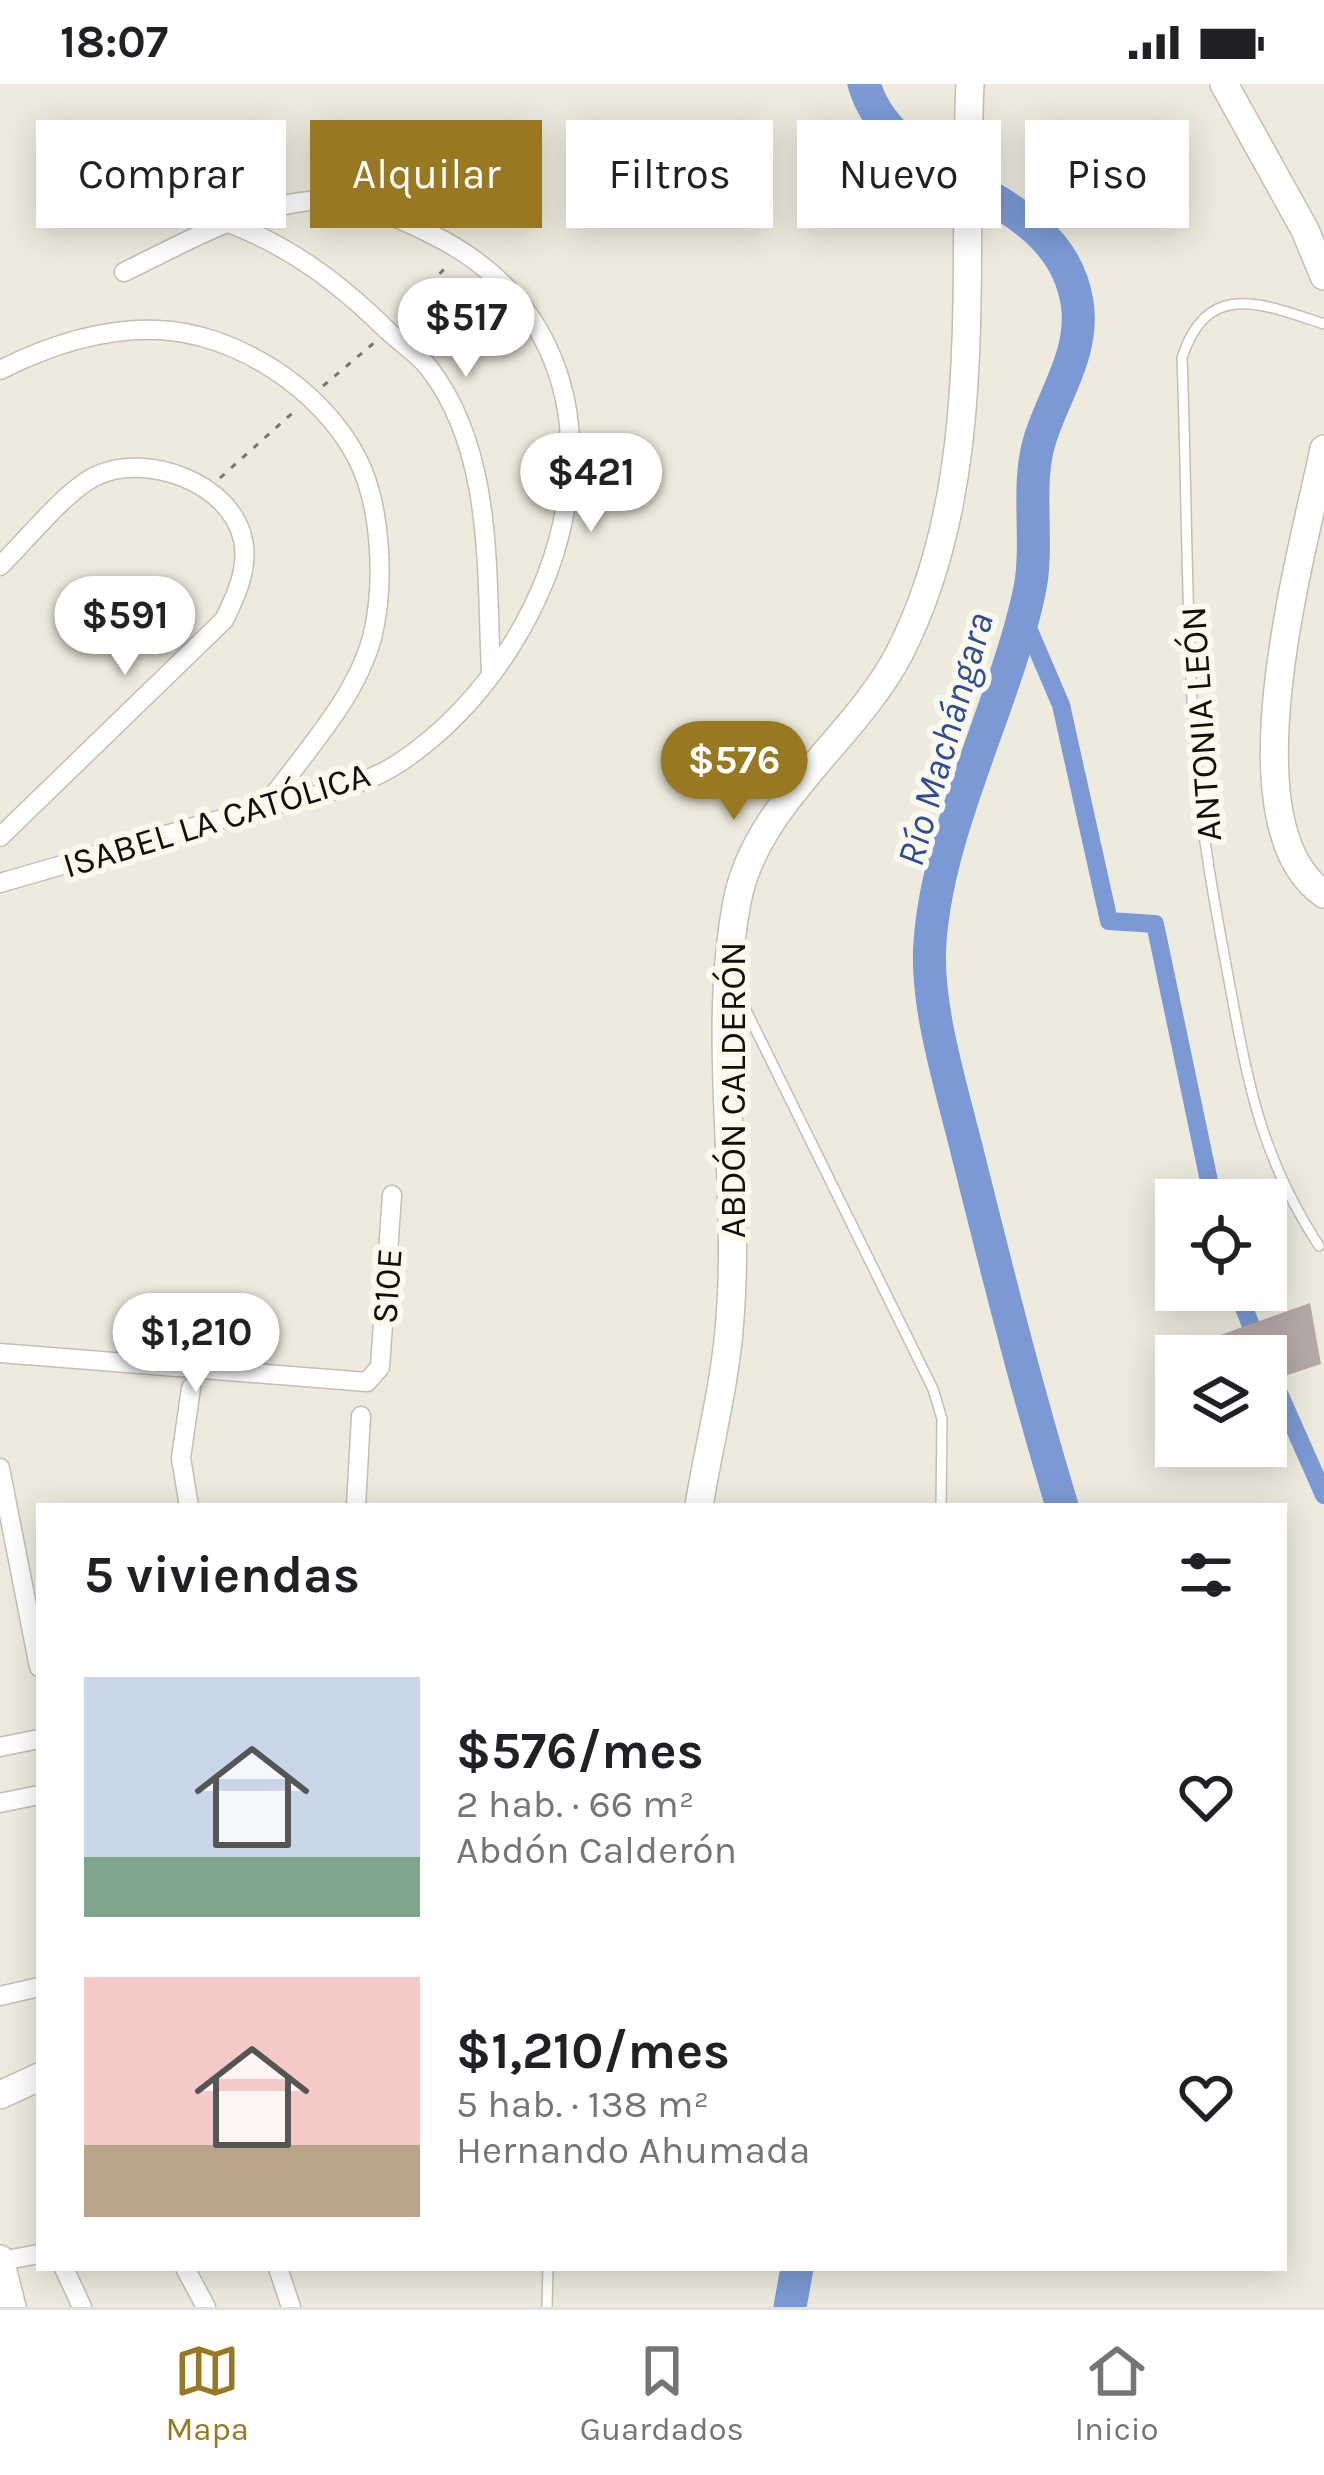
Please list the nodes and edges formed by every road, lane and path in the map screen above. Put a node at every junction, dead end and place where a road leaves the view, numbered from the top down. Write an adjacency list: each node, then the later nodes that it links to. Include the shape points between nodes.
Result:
1 (970, 84): 21 (street, ABDÓN CALDERÓN, via 958,444 946,518 897,657 757,845 737,898)
2 (1224, 84): 8 (street)
3 (286, 206): 6 (street, ISABEL LA CATÓLICA, via 346,203)
4 (216, 228): 7 (street, ISABEL LA CATÓLICA)
5 (243, 228): 10 (street, via 323,272)
6 (463, 249): 10 (path); 16 (street, ISABEL LA CATÓLICA, via 523,304 542,336 570,447 564,536)
7 (124, 272)
8 (1324, 276)
9 (1324, 325): 23 (lane, ANTONIA LEÓN, via 1253,303 1224,304 1193,325 1182,358 1196,754 1218,929 1261,1135 1283,1191)
10 (388, 330): 12 (path); 16 (street, via 429,369 472,464 483,513)
11 (0, 370): 12 (street, via 50,345 161,330 229,346)
12 (310, 398): 14 (path); 17 (street, via 358,458 379,580 371,638 352,685)
13 (1324, 449): 20 (street, via 1282,657 1273,760 1296,860)
14 (206, 490): 15 (street, via 152,470 93,477); 18 (street, via 243,539 238,593 224,620)
15 (0, 566)
16 (491, 672): 17 (street, ISABEL LA CATÓLICA, via 465,707 397,765)
17 (265, 807): 19 (street, ISABEL LA CATÓLICA)
18 (0, 837)
19 (0, 883)
20 (1324, 894)
21 (728, 970): 30 (street, ABDÓN CALDERÓN, via 730,1320); 31 (lane, via 934,1389)
22 (392, 1196): 24 (street, S10E, via 376,1375 367,1382)
23 (1319, 1246)
24 (0, 1353)
25 (191, 1388): 28 (street, via 182,1436)
26 (361, 1416): 29 (street)
27 (0, 1468): 32 (street)
28 (189, 1503)
29 (356, 1503)
30 (700, 1503)
31 (941, 1503)
32 (36, 1651)
33 (36, 1739): 34 (street)
34 (0, 1747)
35 (36, 1796): 36 (street)
36 (0, 1803)
37 (36, 1988): 38 (street)
38 (0, 1996)
39 (36, 2078): 40 (street)
40 (0, 2095)
41 (36, 2254): 42 (street)
42 (0, 2260): 47 (street)
43 (65, 2271): 48 (street)
44 (187, 2271): 49 (street)
45 (279, 2271): 50 (street)
46 (548, 2271): 51 (lane)
47 (12, 2307)
48 (82, 2307)
49 (206, 2307)
50 (291, 2307)
51 (547, 2307)

